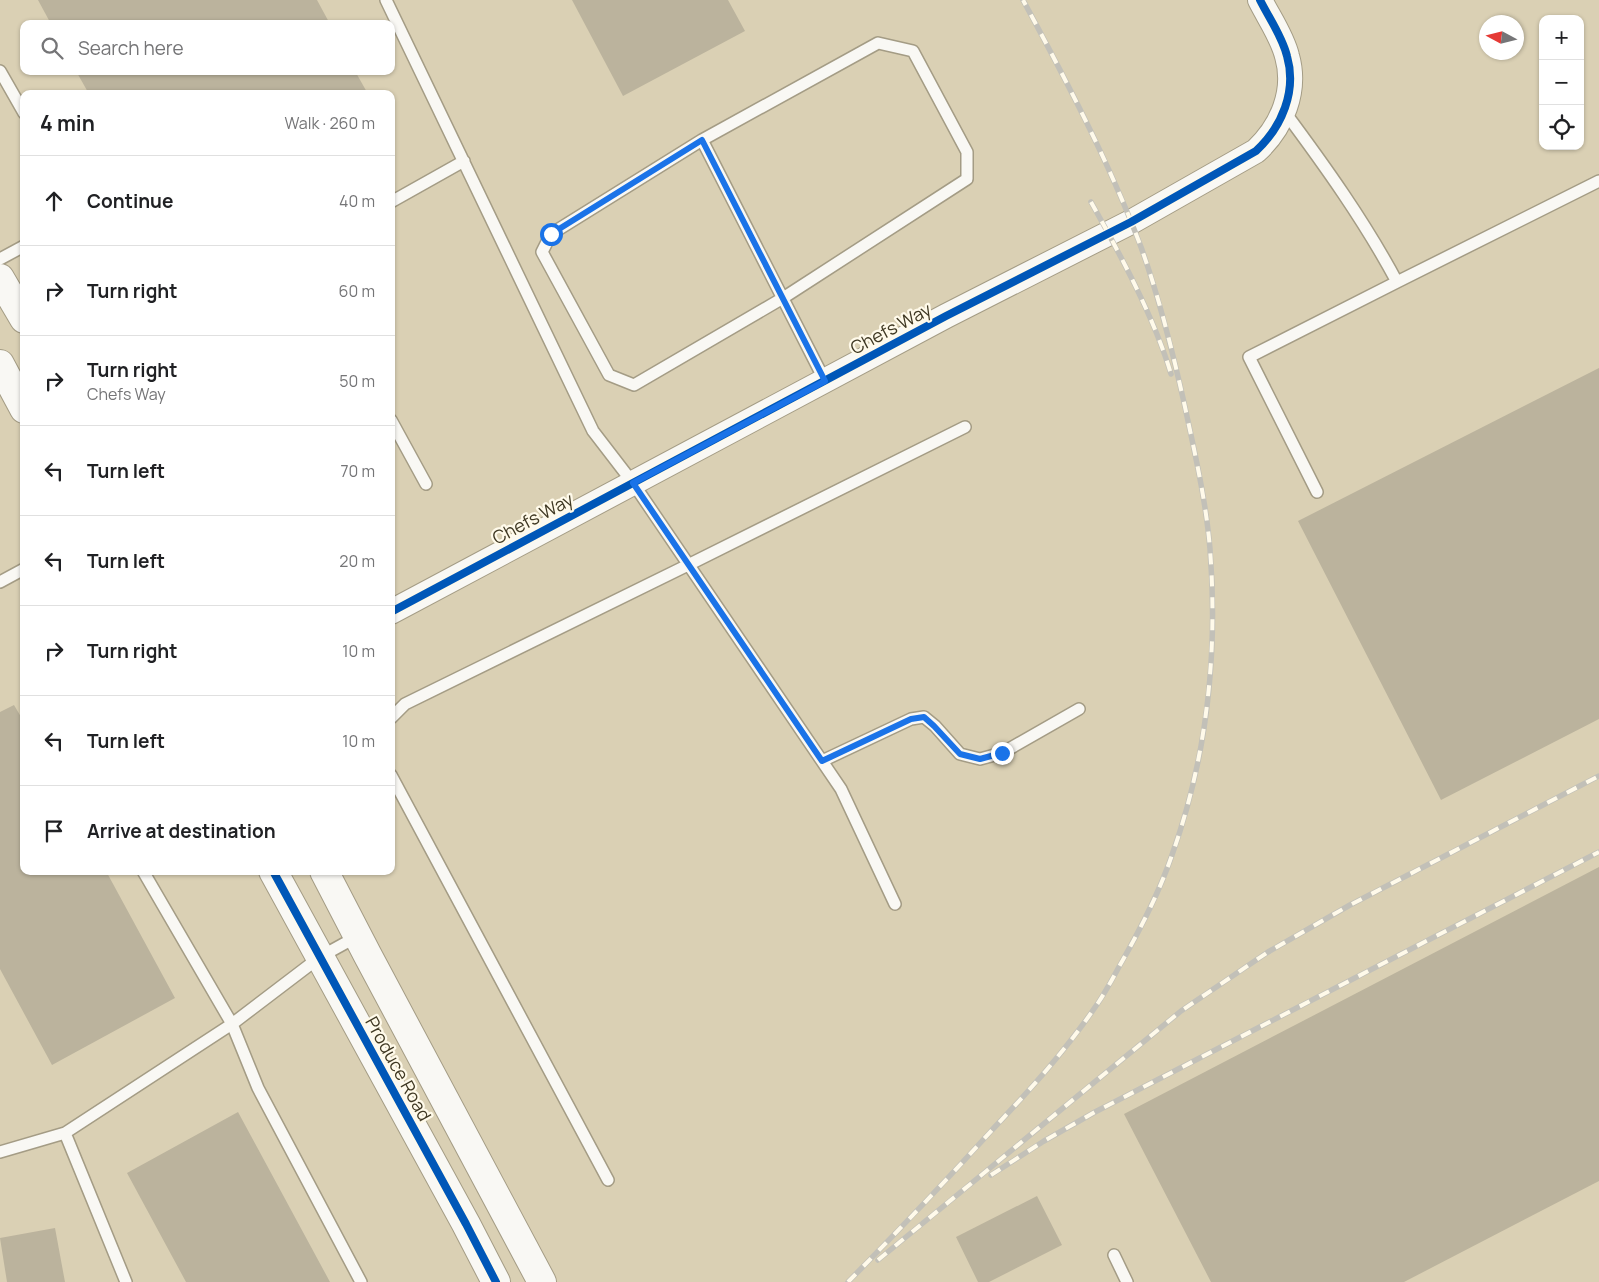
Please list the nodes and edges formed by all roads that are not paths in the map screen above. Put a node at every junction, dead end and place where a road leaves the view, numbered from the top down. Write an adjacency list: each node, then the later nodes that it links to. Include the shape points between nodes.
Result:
1 (386, 0): 7 (lane)
2 (1260, 0): 5 (street, Chefs Way, via 1287,56 1290,76)
3 (0, 71): 4 (lane)
4 (20, 106)
5 (1284, 111): 13 (lane, via 1376,243); 17 (street, Chefs Way, via 1267,141 1235,164 1131,222)
6 (702, 140): 14 (lane); 14 (lane, via 551,234 542,252 609,375 634,385); 14 (lane, via 878,43 913,50 967,152 968,179)
7 (464, 161): 9 (lane); 21 (lane, via 593,431)
8 (1599, 181): 13 (lane)
9 (395, 200)
10 (20, 248): 11 (lane)
11 (0, 259)
12 (0, 278): 15 (street)
13 (1397, 282): 23 (lane, via 1249,357)
14 (782, 298): 17 (lane)
15 (20, 312)
16 (0, 364): 18 (street)
17 (825, 381): 21 (street, Chefs Way)
18 (20, 402)
19 (965, 426): 24 (lane)
20 (395, 427): 22 (lane)
21 (633, 483): 24 (lane); 27 (street, Chefs Way)
22 (426, 484)
23 (1317, 492)
24 (688, 565): 29 (lane, via 404,704); 30 (lane)
25 (20, 571): 26 (lane)
26 (0, 582)
27 (395, 610)
28 (1079, 710): 30 (lane, via 1002,753 980,759 960,754 924,717 911,719)
29 (395, 714)
30 (822, 761): 35 (lane, via 841,789)
31 (395, 782): 41 (lane)
32 (145, 875): 38 (lane)
33 (275, 875): 37 (street, Produce Road)
34 (326, 875): 36 (street, Produce Road)
35 (894, 904)
36 (358, 936): 37 (lane); 46 (street, Produce Road)
37 (320, 957): 38 (lane); 45 (street, Produce Road)
38 (232, 1024): 39 (lane); 44 (lane, via 258,1088)
39 (65, 1133): 40 (lane); 43 (lane)
40 (0, 1152)
41 (608, 1180)
42 (1114, 1255): 47 (lane)
43 (126, 1282)
44 (361, 1282)
45 (496, 1282)
46 (542, 1282)
47 (1126, 1282)

